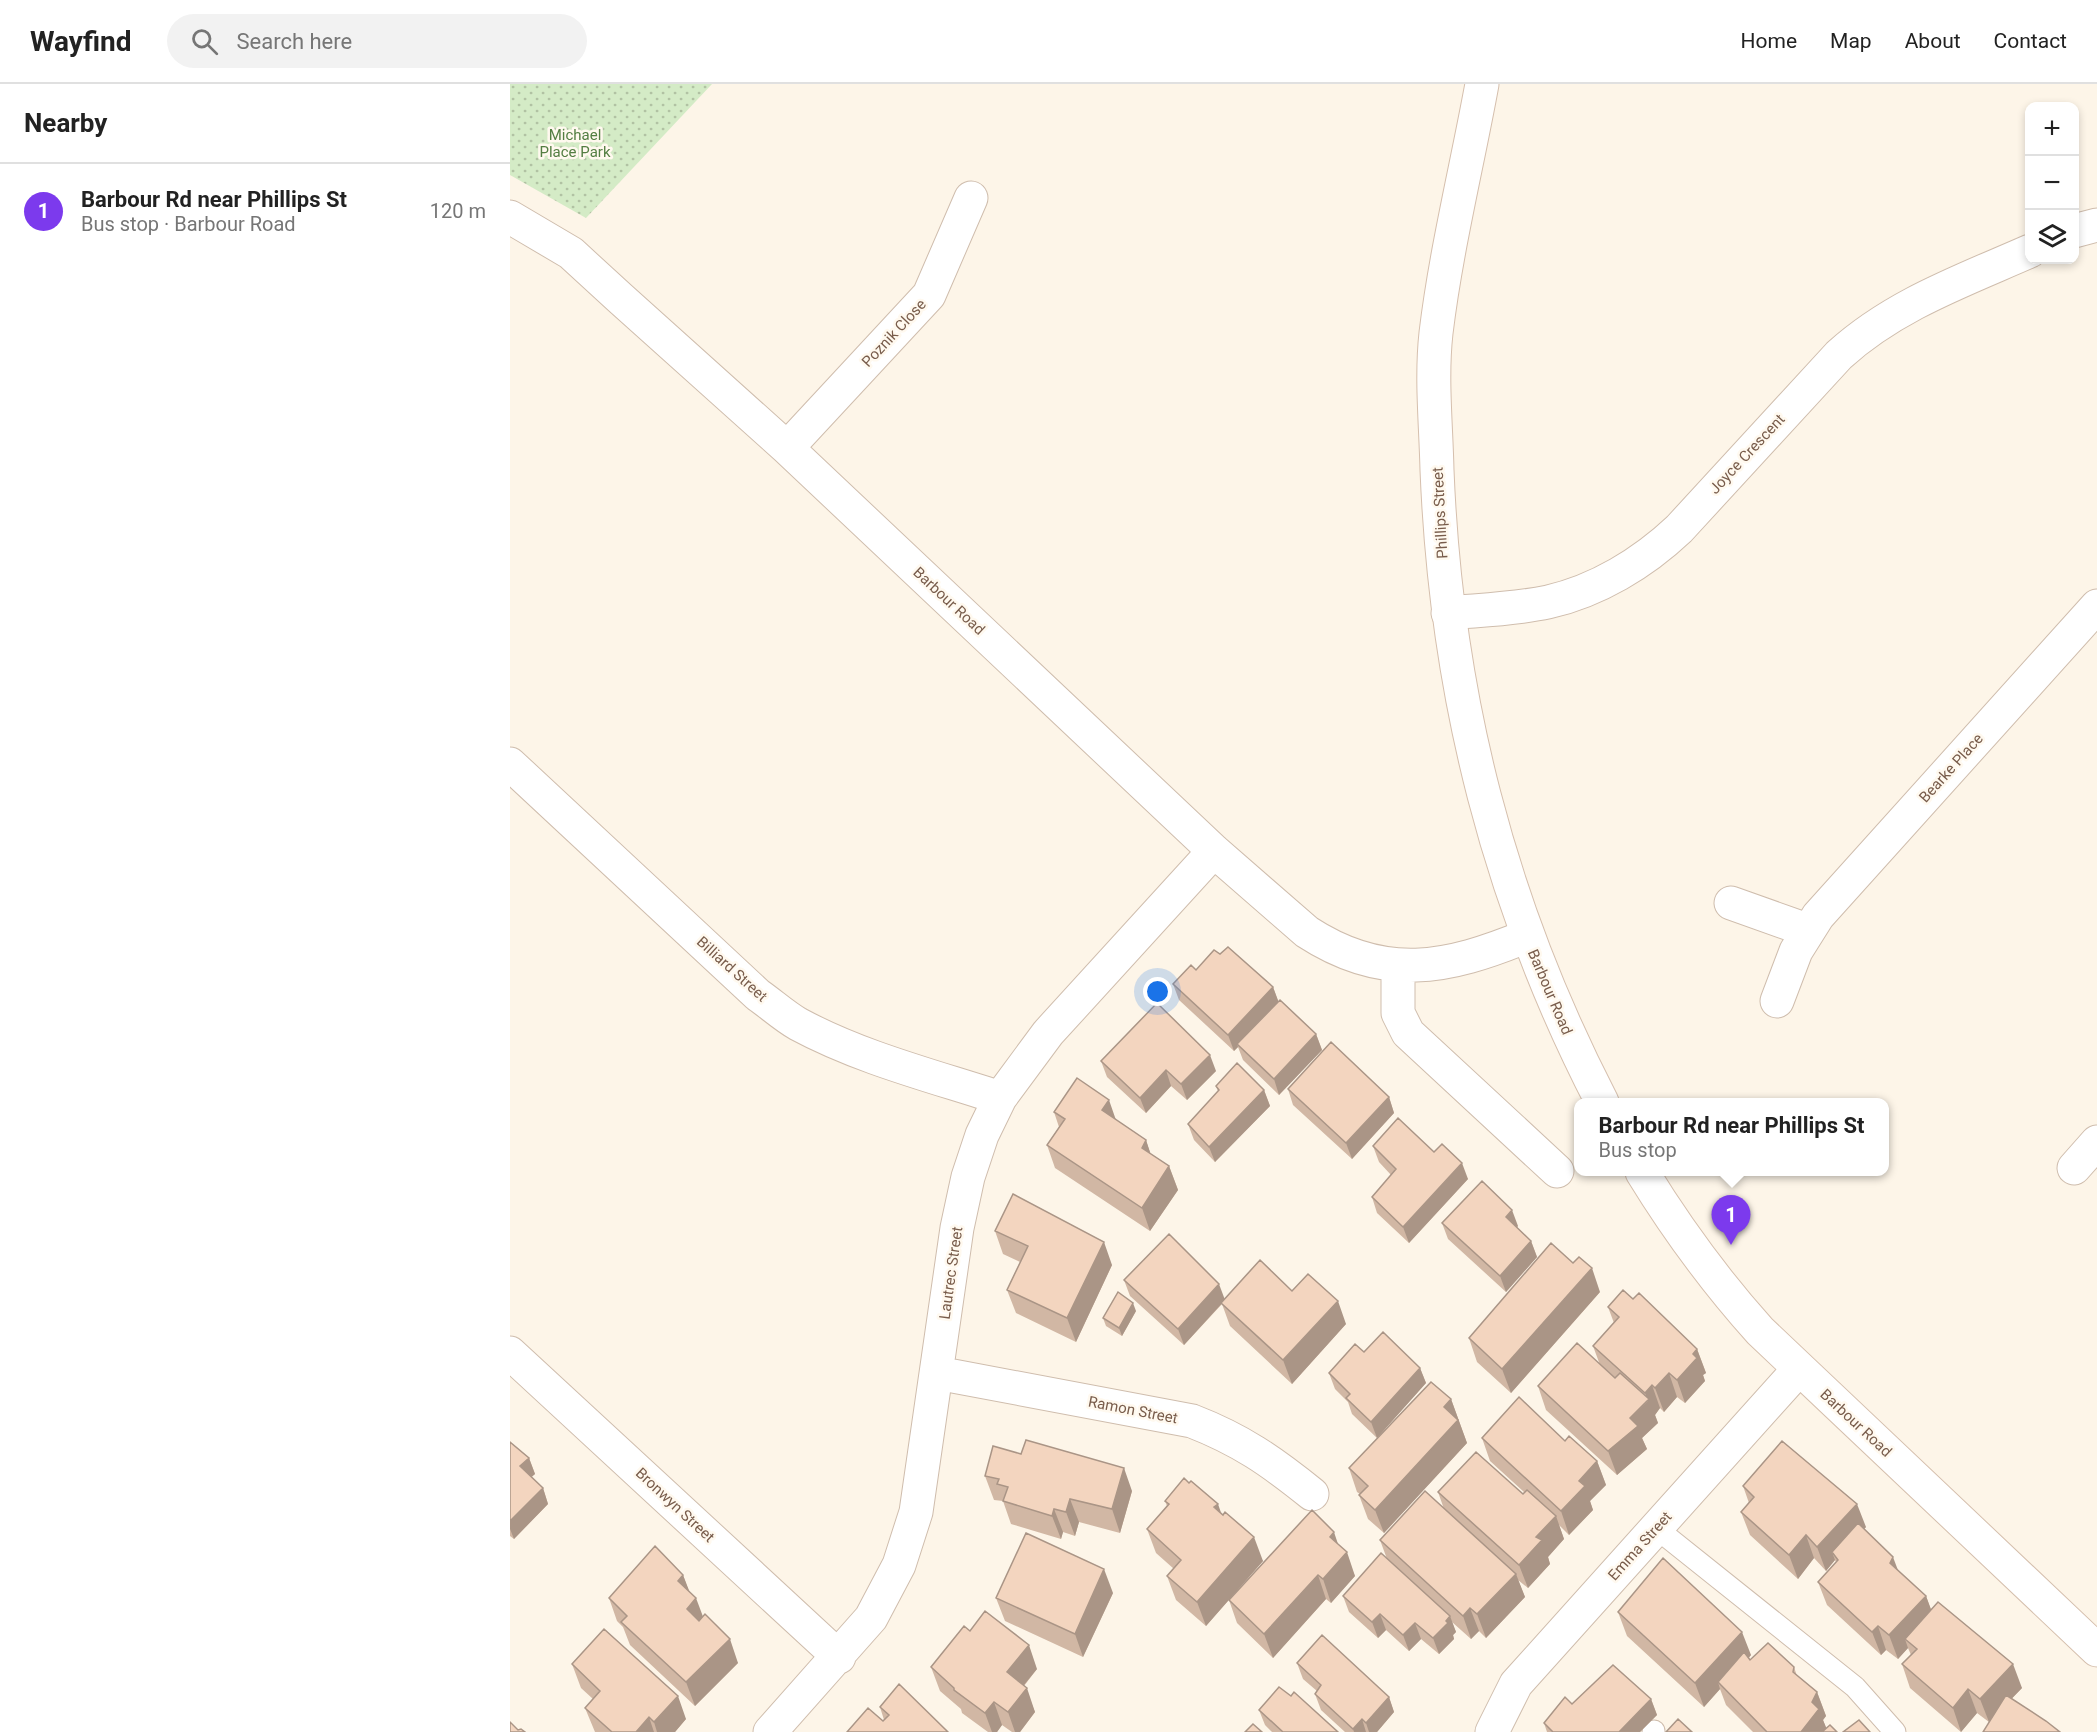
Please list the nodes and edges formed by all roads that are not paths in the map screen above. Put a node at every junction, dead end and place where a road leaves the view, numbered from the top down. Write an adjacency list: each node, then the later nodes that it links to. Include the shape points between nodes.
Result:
1 (1482, 84): 9 (street, Phillips Street, via 1436,334 1434,385 1440,527)
2 (970, 198): 7 (street, Poznik Close, via 929,295)
3 (510, 217): 7 (street, Barbour Road, via 571,253)
4 (2097, 225): 5 (street)
5 (2079, 230)
6 (2025, 253): 9 (street, Joyce Crescent, via 1911,304 1860,337 1679,529 1630,567 1550,601)
7 (787, 448): 11 (street, Barbour Road)
8 (2097, 606): 13 (street, Bearke Place)
9 (1448, 613): 14 (street, Phillips Street, via 1462,704 1484,799)
10 (510, 764): 17 (street, Billiard Street, via 758,995 796,1023 837,1043)
11 (1214, 851): 15 (street, Barbour Road, via 1289,918 1324,943); 17 (street, Lautrec Street, via 1048,1033)
12 (1731, 903): 13 (street)
13 (1807, 930): 16 (street, Bearke Place)
14 (1527, 936): 15 (street, Barbour Road, via 1466,960); 18 (street, Barbour Road)
15 (1398, 967): 21 (street, via 1398,1012 1408,1034)
16 (1777, 1001)
17 (1000, 1098): 25 (street, Lautrec Street, via 968,1177)
18 (1600, 1098)
19 (2097, 1142): 20 (street)
20 (2073, 1168)
21 (1557, 1171)
22 (1645, 1176): 24 (street, Barbour Road, via 1721,1288)
23 (510, 1353): 29 (street, Bronwyn Street)
24 (1799, 1370): 27 (street, Emma Street); 28 (street, Barbour Road)
25 (937, 1373): 26 (street, Ramon Street, via 1192,1421 1254,1450); 29 (street, Lautrec Street, via 916,1512 899,1565 871,1618)
26 (1312, 1494)
27 (1656, 1528): 31 (street, Emma Street, via 1516,1684); 32 (lane, via 1855,1687)
28 (2097, 1650)
29 (839, 1657): 30 (street, Lautrec Street)
30 (770, 1732)
31 (1492, 1732)
32 (1894, 1732)

